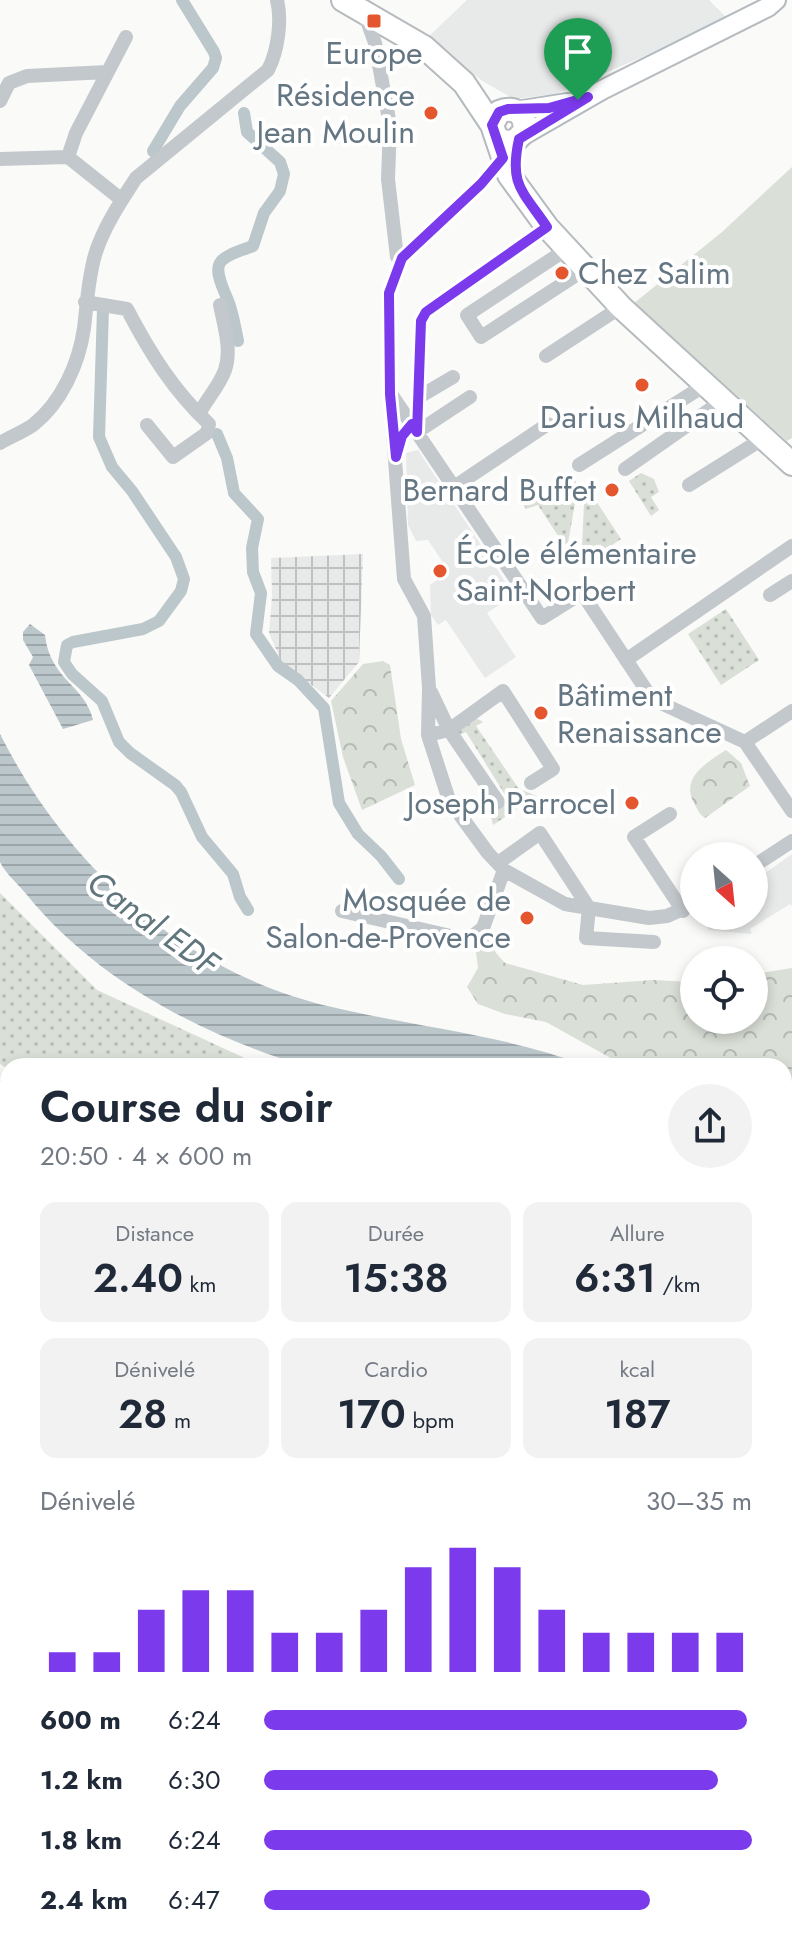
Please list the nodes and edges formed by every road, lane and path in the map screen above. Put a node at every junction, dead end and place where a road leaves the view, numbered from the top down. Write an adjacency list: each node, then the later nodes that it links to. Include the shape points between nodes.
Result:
1 (330, 0): 5 (main road)
2 (789, 0): 4 (street)
3 (281, 3): 13 (street, via 268,70 136,178)
4 (772, 3): 8 (street)
5 (362, 10): 10 (main road, via 424,47 464,83); 16 (street, via 375,43 390,125 388,179)
6 (126, 37): 7 (street)
7 (107, 72): 9 (street, via 27,76 9,83); 11 (street)
8 (588, 97): 10 (street); 10 (street, via 549,108)
9 (0, 101)
10 (509, 141): 14 (main road); 24 (street, via 481,184 402,258 389,293)
11 (68, 157): 12 (street); 13 (street)
12 (0, 159)
13 (122, 200): 18 (street, via 95,252)
14 (547, 227): 15 (main road); 25 (street, via 426,312 421,321)
15 (567, 249): 17 (main road); 17 (street, via 467,315 481,337)
16 (397, 257)
17 (584, 270): 20 (main road)
18 (85, 302): 28 (street, via 127,309 184,401); 33 (street, via 72,374 33,425)
19 (220, 305): 28 (street, via 227,363)
20 (621, 307): 21 (street); 23 (main road)
21 (546, 356)
22 (453, 377): 25 (street)
23 (705, 385): 27 (main road); 36 (street)
24 (390, 394): 31 (street); 34 (street)
25 (419, 397): 31 (street)
26 (470, 397): 31 (street)
27 (722, 401): 32 (main road); 37 (street)
28 (199, 414): 30 (street, via 209,424 207,433 173,457)
29 (548, 424): 39 (street)
30 (147, 425)
31 (414, 428): 34 (street, via 402,436); 39 (street)
32 (764, 438): 35 (main road); 38 (street)
33 (0, 443)
34 (396, 457): 44 (street, via 404,579 424,616)
35 (792, 464)
36 (579, 465)
37 (625, 469)
38 (689, 485)
39 (454, 487): 43 (street, via 542,618 582,593)
40 (792, 546): 43 (street)
41 (792, 581): 42 (street)
42 (770, 595)
43 (626, 660): 48 (street, via 652,699)
44 (429, 688): 46 (street); 47 (street)
45 (792, 711): 48 (street)
46 (449, 730): 47 (street); 49 (street, via 503,691 553,769); 50 (street)
47 (428, 735): 55 (street, via 449,800)
48 (745, 742): 51 (street)
49 (531, 783)
50 (498, 802)
51 (792, 811)
52 (670, 814): 56 (street, via 634,837)
53 (792, 841): 54 (street)
54 (768, 857)
55 (501, 866): 57 (street, via 565,904); 57 (street, via 540,833); 59 (street, via 483,928 468,940)
56 (680, 897)
57 (589, 908): 58 (street, via 649,918); 60 (street, via 586,938)
58 (680, 910)
59 (342, 911)
60 (654, 942)

